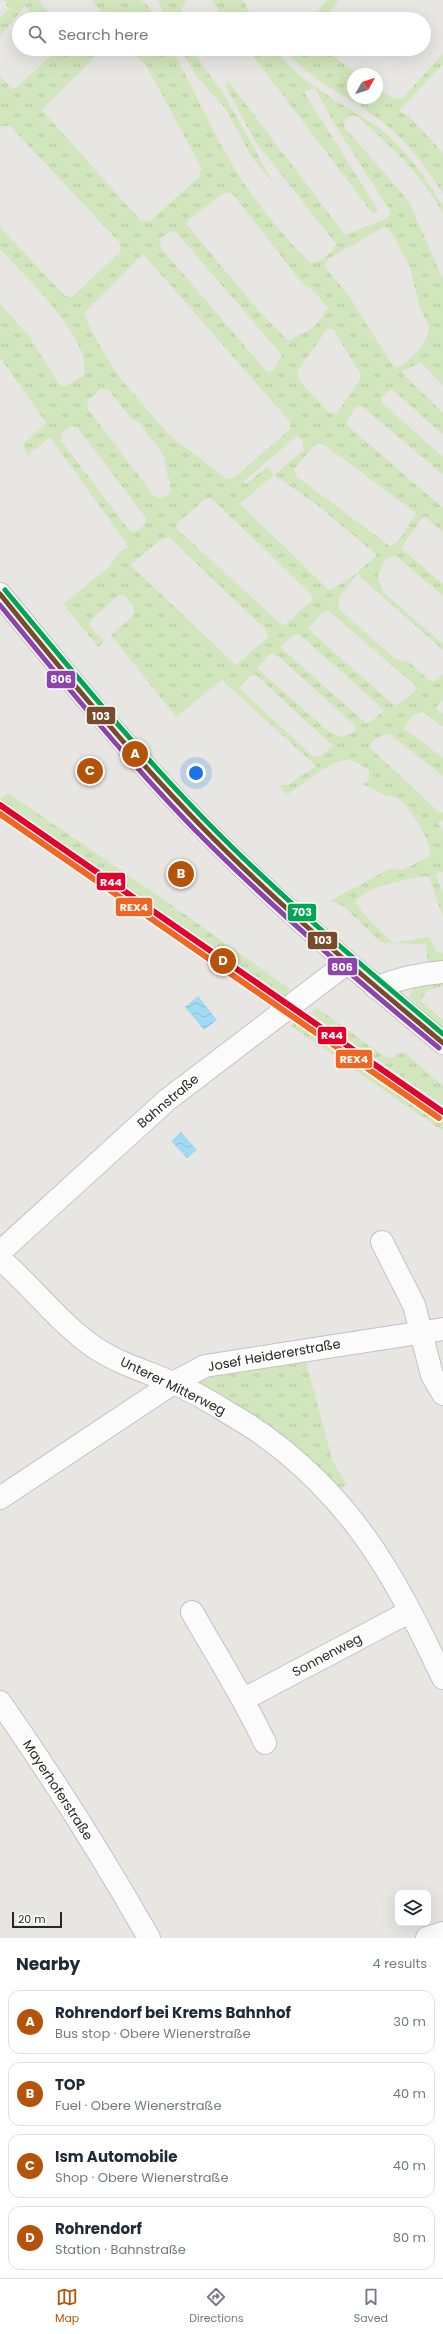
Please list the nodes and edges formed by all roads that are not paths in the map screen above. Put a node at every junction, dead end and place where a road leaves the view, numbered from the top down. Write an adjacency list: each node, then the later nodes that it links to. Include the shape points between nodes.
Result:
1 (0, 594): 2 (street, via 179,802 261,886)
2 (347, 963): 4 (street); 7 (street, Bahnstraße, via 167,1100)
3 (443, 972): 4 (street, via 405,977)
4 (376, 988): 5 (street)
5 (443, 1043)
6 (382, 1242): 9 (street, via 414,1305)
7 (0, 1252)
8 (0, 1259): 10 (street, Unterer Mitterweg, via 72,1331 96,1348 128,1365)
9 (433, 1331): 10 (street, Josef Heidererstraße, via 205,1366); 11 (street, via 432,1375)
10 (173, 1383): 12 (street, Josef Heidererstraße); 14 (street, Unterer Mitterweg, via 233,1415 264,1435 292,1458 352,1519 383,1563)
11 (443, 1394)
12 (0, 1498)
13 (192, 1612): 16 (street, via 230,1680)
14 (409, 1612): 15 (street, Unterer Mitterweg); 16 (street, Sonnenweg)
15 (443, 1678)
16 (244, 1699): 18 (street)
17 (0, 1702): 20 (street, Mayerhoferstraße, via 34,1750 115,1878)
18 (265, 1743)
19 (443, 1933): 21 (street)
20 (149, 1938)
21 (427, 1938)

